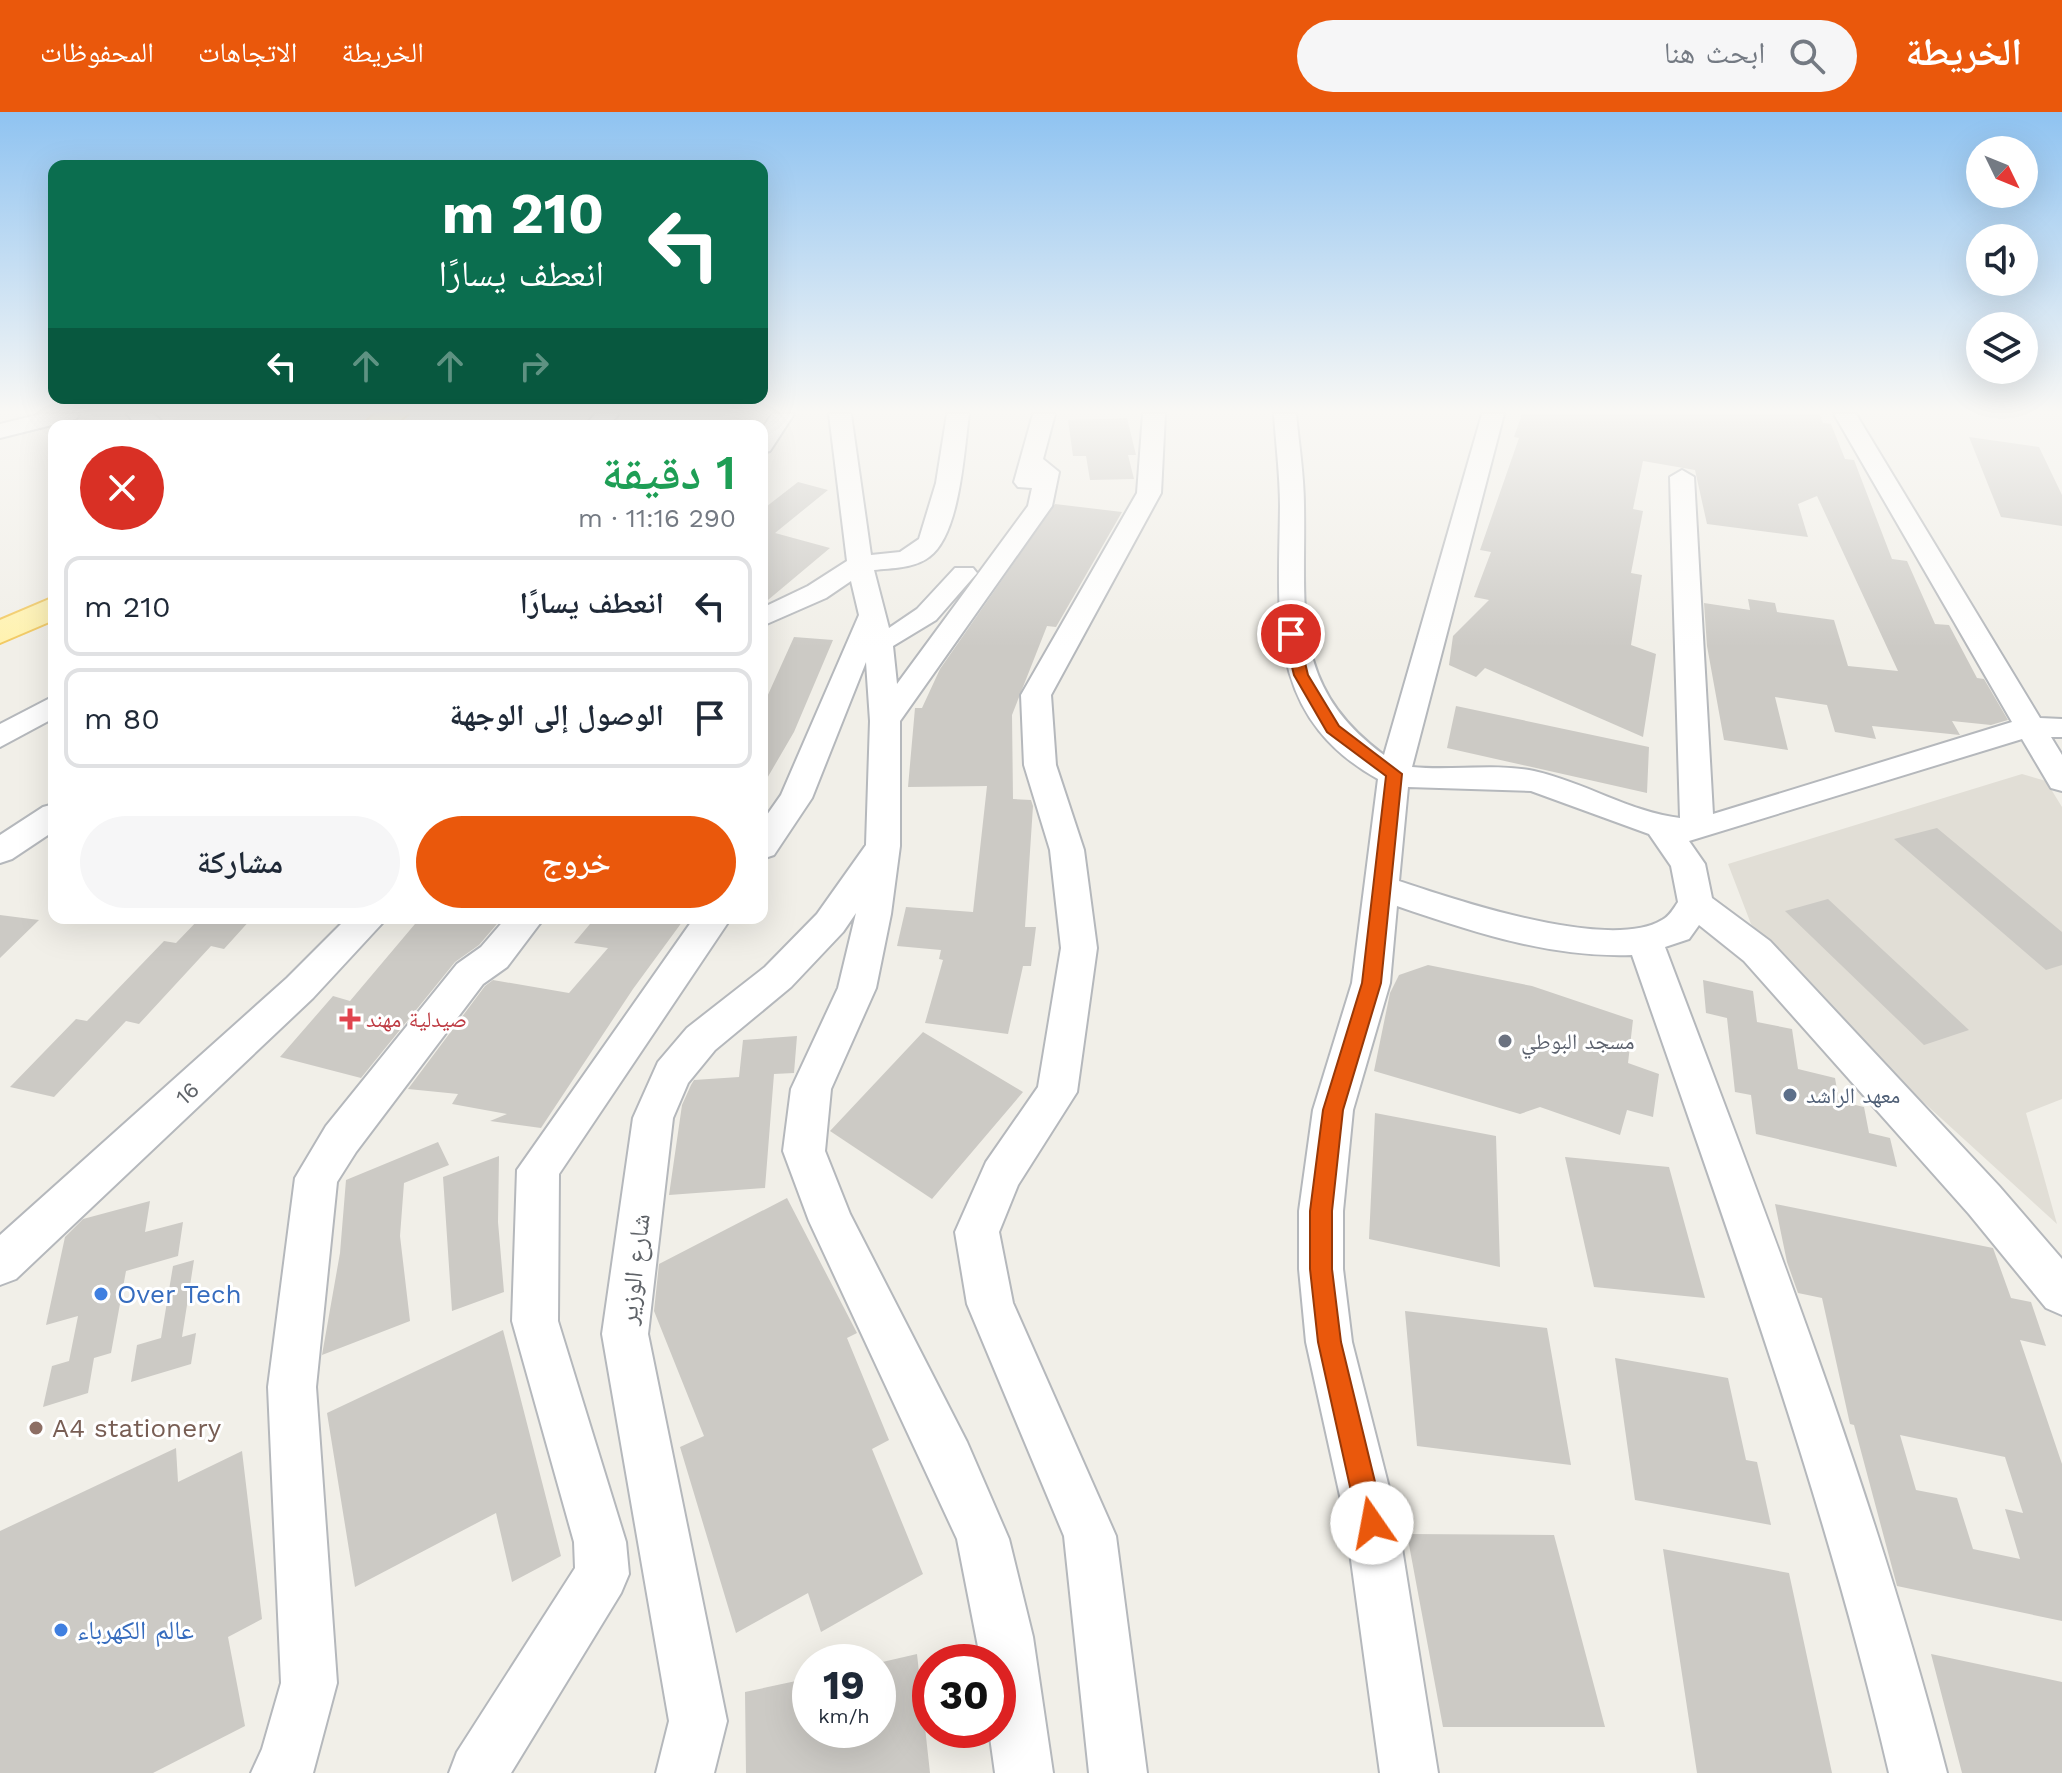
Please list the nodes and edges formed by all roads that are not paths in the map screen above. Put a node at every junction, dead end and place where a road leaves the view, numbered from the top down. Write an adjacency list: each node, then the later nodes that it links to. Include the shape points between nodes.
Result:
1 (850, 492): 11 (street)
2 (946, 492): 11 (street, via 931,542 918,554)
3 (1022, 492): 16 (street, via 1006,522 928,616 911,629)
4 (1043, 492): 19 (street, via 1040,506)
5 (1149, 492): 42 (street, via 1036,695 1040,765 1067,850 1079,948 1057,1092 1001,1175 977,1232 990,1304 1090,1536)
6 (1291, 492): 22 (street, via 1294,654 1309,692 1333,729)
7 (1472, 492): 22 (street)
8 (1683, 492): 26 (street)
9 (1895, 492): 20 (street)
10 (1911, 492): 20 (street)
11 (860, 564): 15 (street); 16 (street)
12 (48, 592): 14 (main road)
13 (48, 610): 17 (main road)
14 (0, 614)
15 (768, 615)
16 (875, 630): 19 (street); 27 (street, via 796,798)
17 (0, 633)
18 (48, 709): 21 (street)
19 (885, 721): 28 (street)
20 (2050, 729): 23 (street); 26 (street)
21 (0, 737)
22 (1394, 774): 25 (street, via 1547,784); 30 (street)
23 (2062, 781)
24 (48, 819): 29 (street)
25 (1662, 828): 26 (street); 31 (street, via 1688,864)
26 (1697, 830)
27 (768, 838)
28 (883, 846): 40 (street, شارع الوزير, via 830,923 778,977 701,1039 672,1074 653,1118 625,1334 698,1721); 41 (street, via 857,988 811,1089 804,1151 831,1221 983,1539 1005,1637)
29 (0, 851)
30 (1383, 888): 35 (street, via 1530,932 1600,943); 43 (street, via 1371,983 1333,1110 1325,1158 1321,1269 1329,1342 1372,1523)
31 (1696, 904): 35 (street, via 1684,925); 37 (street, via 1757,951)
32 (363, 924): 36 (street, 16)
33 (521, 924): 38 (street, via 494,957 470,974 316,1178 292,1387 309,1683 287,1765)
34 (709, 924): 39 (street, via 538,1170 535,1321 600,1542 602,1574)
35 (1645, 941): 44 (street, via 1818,1426 1882,1632)
36 (0, 1264)
37 (2062, 1293)
38 (280, 1773)
39 (478, 1773)
40 (685, 1773)
41 (1024, 1773)
42 (1118, 1773)
43 (1409, 1773)
44 (1918, 1773)

